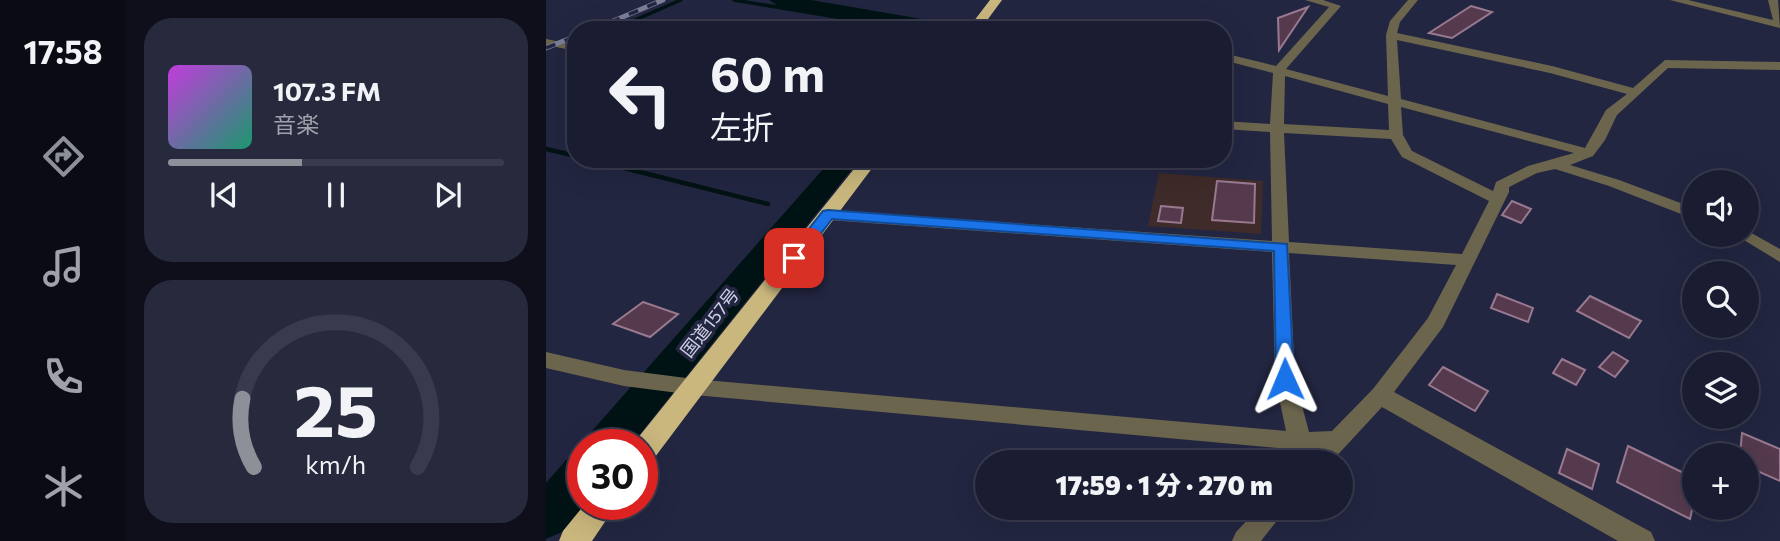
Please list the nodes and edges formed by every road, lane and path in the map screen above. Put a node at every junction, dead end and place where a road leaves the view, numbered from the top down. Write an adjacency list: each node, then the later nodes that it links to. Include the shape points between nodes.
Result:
1 (996, 0): 6 (highway)
2 (1310, 0): 13 (street, via 1336,6)
3 (1413, 0): 8 (street, via 1395,21)
4 (1675, 0): 7 (street)
5 (1773, 0): 7 (street)
6 (980, 21)
7 (1779, 25)
8 (1391, 35): 14 (street); 15 (street)
9 (546, 42): 10 (street)
10 (567, 46)
11 (1232, 58): 13 (street)
12 (1780, 66): 14 (street, via 1665,64)
13 (1279, 70): 15 (street); 17 (street)
14 (1636, 93): 19 (street, via 1611,113)
15 (1392, 99): 18 (street); 19 (street)
16 (1232, 126): 17 (street)
17 (1277, 128): 18 (street); 26 (street)
18 (1396, 135): 22 (street, via 1407,153)
19 (1588, 153): 20 (street)
20 (1556, 165): 22 (street, via 1533,169 1501,185); 23 (street)
21 (864, 168): 24 (highway, 国道157号)
22 (1497, 199): 28 (street)
23 (1682, 209)
24 (828, 215): 26 (street); 30 (highway, 国道157号)
25 (1759, 244): 27 (street)
26 (1282, 247): 28 (street); 34 (street, via 1285,379)
27 (1780, 256)
28 (1467, 260): 31 (street, via 1436,322)
29 (546, 360): 30 (street, via 624,378)
30 (694, 387): 32 (highway, 国道157号); 34 (street)
31 (1380, 395): 33 (street); 40 (street)
32 (658, 433)
33 (1336, 440): 34 (street); 35 (street)
34 (1300, 442)
35 (1327, 450)
36 (590, 520): 38 (highway)
37 (1264, 520): 39 (street)
38 (574, 541)
39 (1245, 541)
40 (1642, 541)

